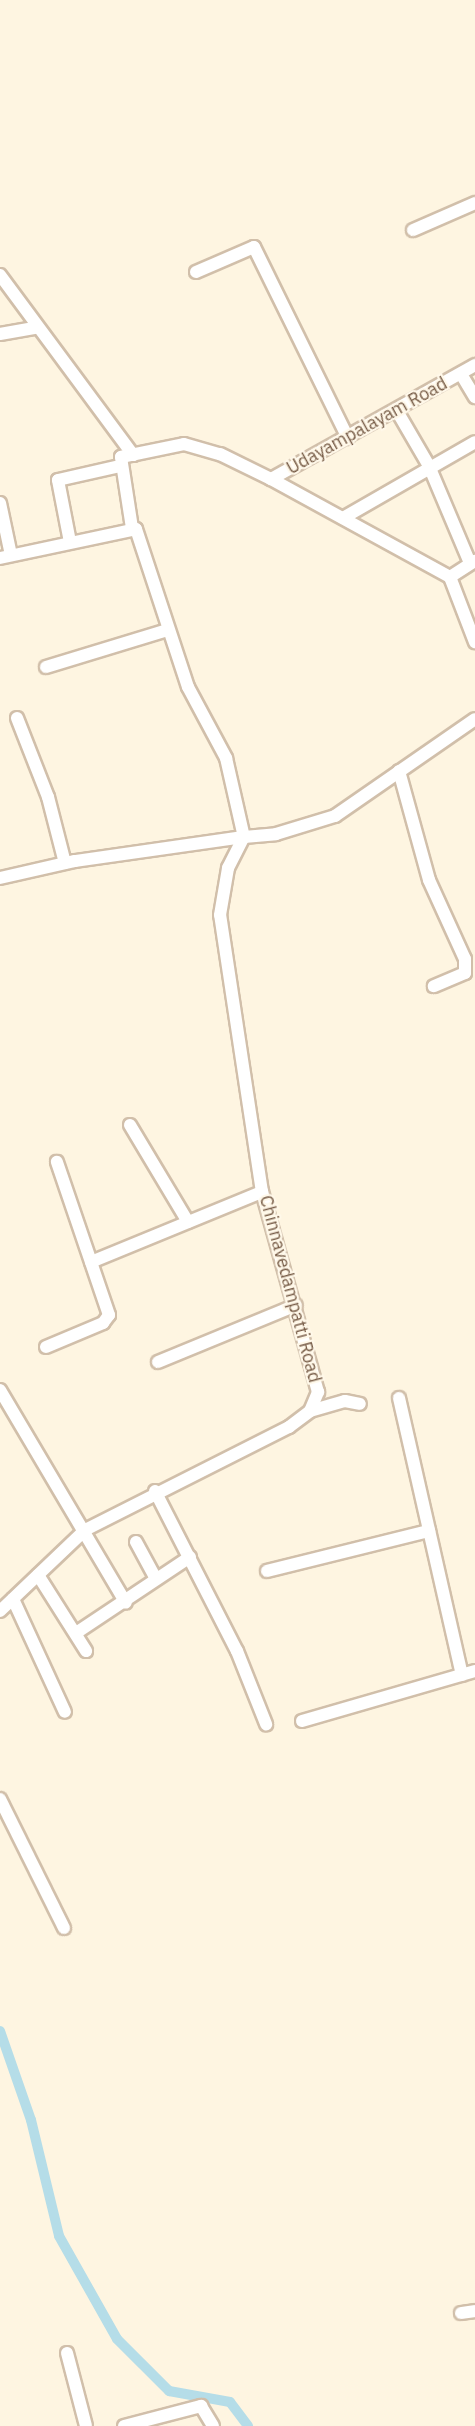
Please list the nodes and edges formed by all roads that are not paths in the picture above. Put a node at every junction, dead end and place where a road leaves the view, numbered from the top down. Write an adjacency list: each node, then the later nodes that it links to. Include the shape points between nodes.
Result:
1 (475, 203): 2 (street)
2 (413, 230)
3 (196, 272): 11 (street, via 254,247)
4 (0, 275): 5 (street)
5 (35, 328): 6 (street); 13 (street)
6 (0, 334)
7 (475, 365): 8 (street, Udayampalayam Road)
8 (460, 374): 9 (street); 10 (street, Udayampalayam Road)
9 (475, 397)
10 (397, 411): 11 (street, Udayampalayam Road); 15 (street)
11 (348, 438): 16 (street, Udayampalayam Road)
12 (475, 442): 15 (street)
13 (133, 455): 14 (street, Udayampalayam Road, via 121,457); 16 (street, Udayampalayam Road, via 184,444 220,454)
14 (120, 466): 19 (street); 20 (street, via 58,480)
15 (429, 466): 18 (street); 22 (street)
16 (271, 479): 18 (street)
17 (0, 503): 21 (street)
18 (343, 518): 23 (street)
19 (132, 528): 20 (street); 24 (street, via 143,539)
20 (70, 542): 21 (street)
21 (5, 556)
22 (473, 562): 23 (street)
23 (450, 577): 25 (street)
24 (168, 630): 26 (street); 30 (street, via 188,687 226,758)
25 (475, 642)
26 (46, 667)
27 (17, 718): 31 (street, via 48,797)
28 (475, 719): 29 (street)
29 (399, 771): 30 (street, via 334,816 276,834); 33 (street, via 429,879 465,959 465,973)
30 (244, 837): 31 (street); 36 (street, Chinnavedampatti Road, via 228,868 220,915)
31 (65, 863): 32 (street)
32 (0, 878)
33 (434, 986)
34 (130, 1125): 37 (street)
35 (57, 1162): 38 (street)
36 (262, 1192): 37 (street); 39 (street, Chinnavedampatti Road)
37 (188, 1222): 38 (street)
38 (91, 1262): 40 (street, via 108,1320)
39 (296, 1305): 41 (street); 45 (street, Chinnavedampatti Road, via 318,1392)
40 (46, 1347)
41 (158, 1362)
42 (0, 1390): 47 (street)
43 (399, 1398): 48 (street)
44 (360, 1404): 45 (street, via 345,1401)
45 (310, 1411): 46 (street, Chinnavedampatti Road, via 289,1427)
46 (155, 1491): 47 (street, Chinnavedampatti Road); 50 (street)
47 (85, 1530): 52 (street, Chinnavedampatti Road); 55 (street)
48 (429, 1531): 51 (street); 60 (street)
49 (136, 1542): 53 (street)
50 (189, 1557): 53 (street); 63 (street)
51 (267, 1571)
52 (38, 1575): 54 (street, Chinnavedampatti Road); 57 (street)
53 (156, 1579): 55 (street)
54 (13, 1599): 56 (street, Chinnavedampatti Road); 61 (street)
55 (126, 1603): 57 (street)
56 (0, 1611)
57 (76, 1633): 58 (street)
58 (86, 1651)
59 (475, 1671): 60 (street)
60 (462, 1675): 62 (street)
61 (65, 1712)
62 (302, 1721)
63 (266, 1724)
64 (0, 1799): 65 (street)
65 (64, 1928)
66 (475, 2312): 67 (street)
67 (461, 2313)
68 (68, 2353): 70 (street)
69 (149, 2423): 71 (street); 72 (street, via 201,2406)
70 (86, 2426)
71 (124, 2426)
72 (213, 2426)

